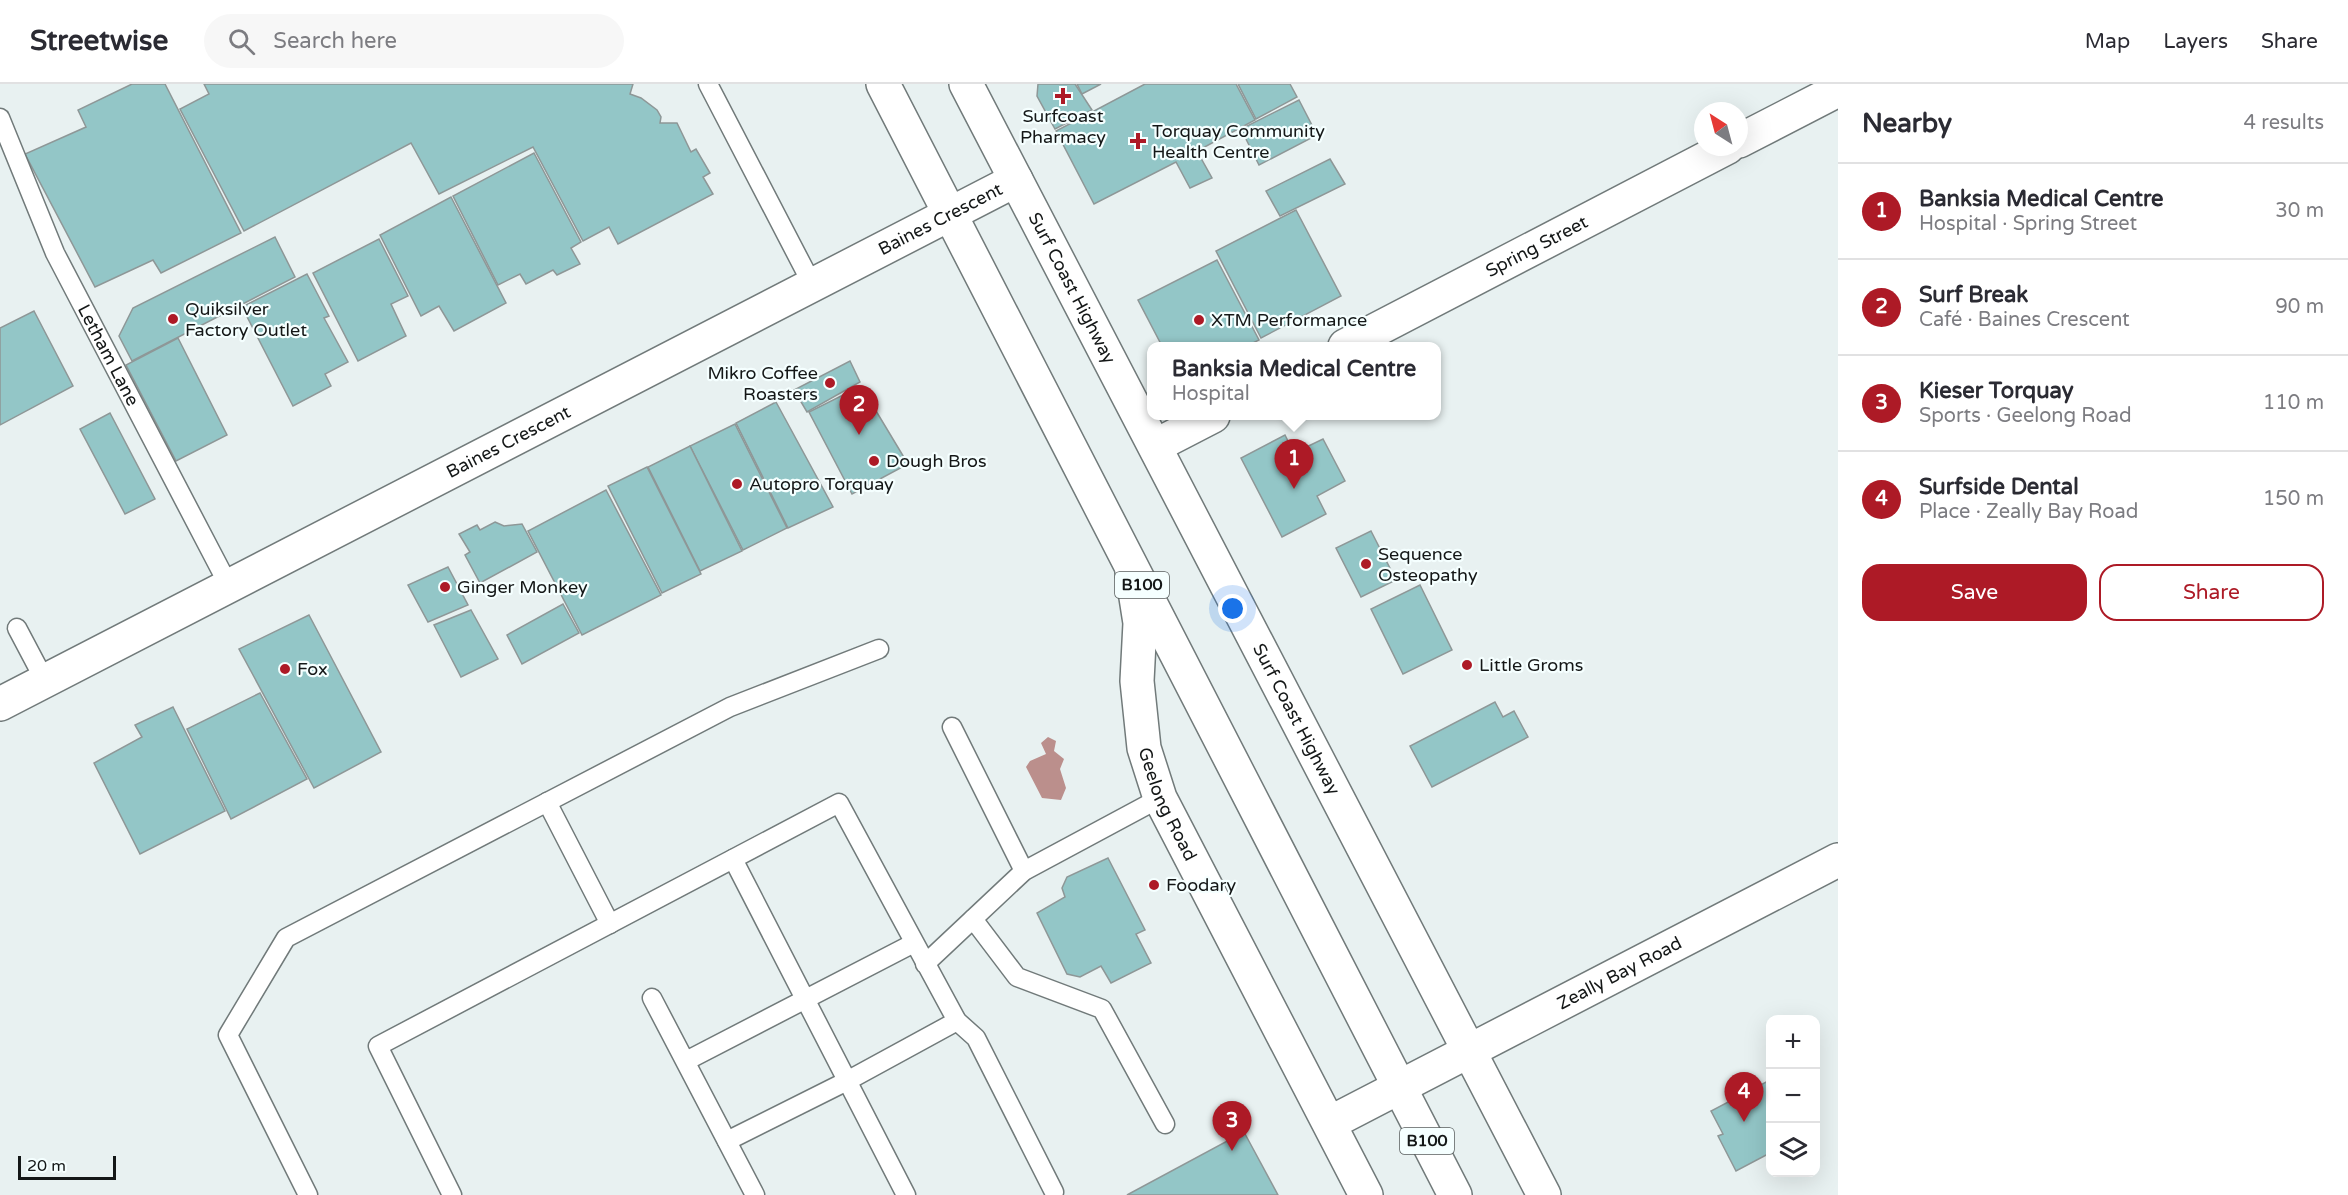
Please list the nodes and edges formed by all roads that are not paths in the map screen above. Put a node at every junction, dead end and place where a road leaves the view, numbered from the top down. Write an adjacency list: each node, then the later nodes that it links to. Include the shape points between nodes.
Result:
1 (708, 84): 10 (lane)
2 (883, 84): 9 (street, B100)
3 (966, 84): 8 (street, Surf Coast Highway)
4 (1838, 90): 6 (street)
5 (0, 118): 15 (lane, Letham Lane, via 55,253)
6 (1748, 136)
7 (1711, 156): 11 (street, Spring Street)
8 (1016, 180): 9 (street, Baines Crescent); 13 (street, Surf Coast Highway)
9 (950, 214): 10 (street, Baines Crescent); 14 (street, B100)
10 (812, 284): 15 (street, Baines Crescent)
11 (1353, 342)
12 (1205, 420): 13 (street)
13 (1155, 446): 33 (street, Surf Coast Highway)
14 (1130, 561): 21 (street, Geelong Road, via 1140,623 1137,681 1144,748); 36 (street, B100)
15 (229, 586): 18 (street, Baines Crescent)
16 (17, 628): 18 (lane)
17 (879, 649): 22 (lane, via 730,707)
18 (45, 681): 19 (street, Baines Crescent)
19 (0, 704)
20 (952, 727): 25 (lane)
21 (1160, 798): 25 (lane); 37 (street, Geelong Road)
22 (547, 802): 27 (lane); 41 (lane, via 286,938 228,1035)
23 (733, 859): 27 (lane); 28 (lane, via 839,803); 31 (lane)
24 (1838, 860): 33 (street, Zeally Bay Road)
25 (1024, 871): 26 (lane)
26 (974, 919): 29 (lane); 38 (lane, via 1017,977 1102,1009)
27 (610, 924): 42 (lane, via 378,1046)
28 (914, 943): 29 (lane); 31 (lane)
29 (926, 964): 32 (lane)
30 (652, 998): 34 (lane)
31 (806, 1000): 34 (lane); 35 (lane)
32 (957, 1022): 35 (lane); 40 (lane, via 976,1038)
33 (1469, 1052): 36 (street, Zeally Bay Road); 47 (street, Surf Coast Highway)
34 (686, 1061): 39 (lane)
35 (848, 1081): 39 (lane); 44 (lane)
36 (1400, 1087): 37 (street); 46 (street, B100)
37 (1330, 1123): 45 (street, Geelong Road)
38 (1165, 1124)
39 (727, 1141): 43 (lane)
40 (1054, 1192)
41 (308, 1195)
42 (452, 1195)
43 (755, 1195)
44 (906, 1195)
45 (1366, 1195)
46 (1455, 1195)
47 (1544, 1195)

